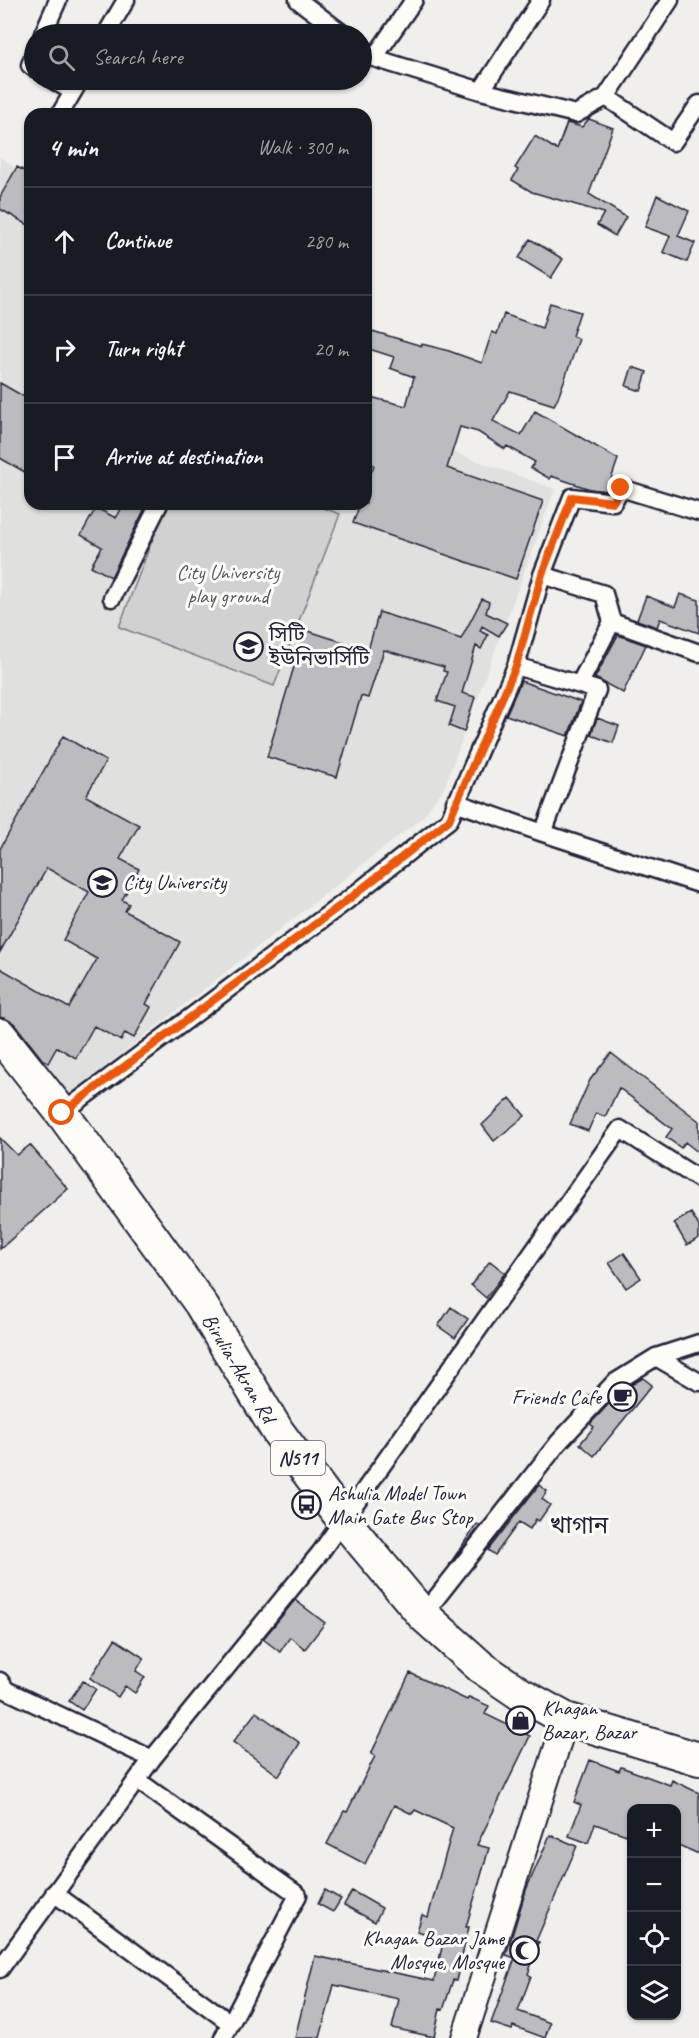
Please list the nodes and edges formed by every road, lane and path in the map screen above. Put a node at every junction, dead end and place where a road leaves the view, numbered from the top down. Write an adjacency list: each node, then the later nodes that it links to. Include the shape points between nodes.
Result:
1 (58, 0): 7 (street)
2 (126, 0): 8 (street)
3 (298, 0): 9 (street)
4 (414, 0): 10 (street)
5 (541, 0): 13 (street)
6 (670, 0): 14 (street)
7 (47, 24)
8 (112, 24)
9 (330, 24)
10 (372, 48)
11 (372, 54): 13 (street)
12 (74, 90): 16 (street)
13 (481, 91): 14 (street, via 576,114)
14 (606, 97): 15 (street, via 673,142)
15 (699, 104)
16 (63, 108)
17 (156, 510): 20 (street)
18 (699, 512): 19 (street, via 621,488 613,502 572,497)
19 (542, 574): 21 (street, via 604,594); 23 (street)
20 (112, 598)
21 (612, 622): 22 (street); 24 (street)
22 (699, 653)
23 (516, 666): 24 (street); 25 (street)
24 (580, 683): 26 (street, via 597,690)
25 (455, 802): 26 (street); 29 (street, via 449,820)
26 (543, 833): 27 (street)
27 (699, 884)
28 (0, 1035): 29 (highway, Birulia-Akran Rd / N511)
29 (62, 1113): 34 (highway, Birulia-Akran Rd / N511, via 200,1303 278,1432)
30 (699, 1179): 34 (street, via 620,1129)
31 (699, 1343): 32 (street)
32 (656, 1357): 33 (street); 35 (street, via 614,1383 559,1442)
33 (699, 1382)
34 (344, 1521): 35 (highway, Birulia-Akran Rd / N511); 38 (street)
35 (423, 1615): 37 (highway, Birulia-Akran Rd / N511, via 481,1667)
36 (2, 1687): 38 (street)
37 (566, 1719): 39 (highway, Birulia-Akran Rd / N511); 45 (street)
38 (152, 1759): 40 (street)
39 (699, 1760)
40 (137, 1780): 41 (street); 43 (street, via 298,1895)
41 (54, 1893): 42 (street); 43 (street)
42 (0, 1969)
43 (230, 2023): 44 (street)
44 (223, 2038)
45 (464, 2038)

